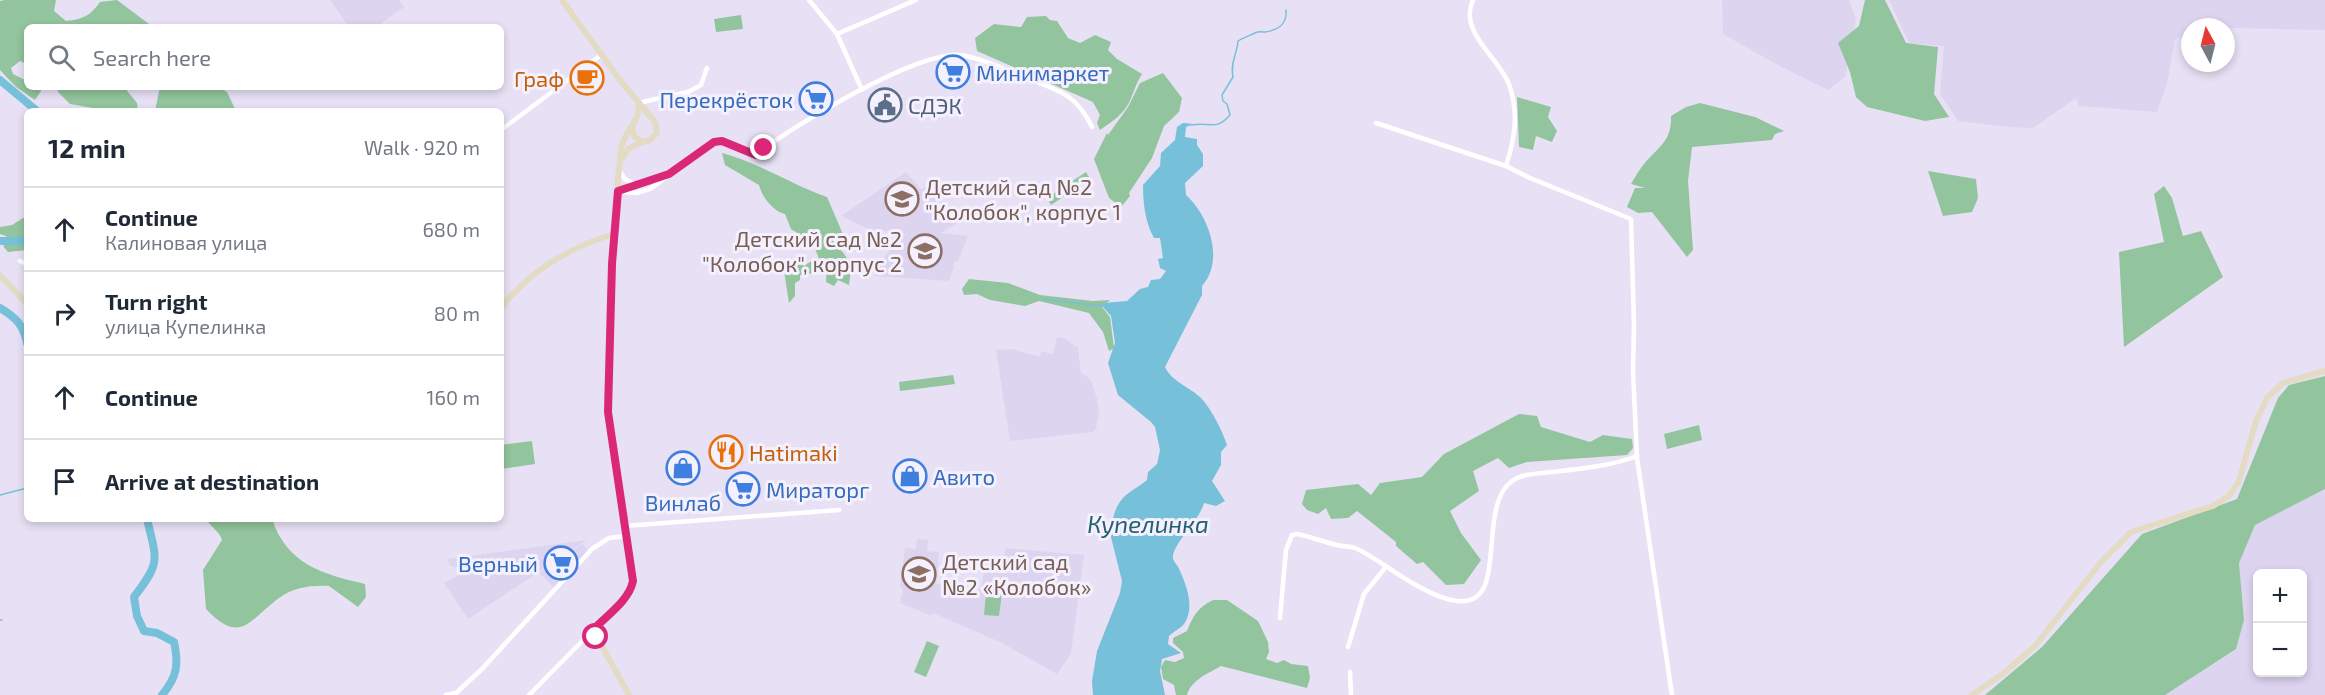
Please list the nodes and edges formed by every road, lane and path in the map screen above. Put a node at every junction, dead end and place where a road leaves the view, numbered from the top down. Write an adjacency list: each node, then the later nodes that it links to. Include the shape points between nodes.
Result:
1 (562, 0): 6 (street)
2 (809, 0): 5 (street)
3 (916, 0): 5 (street)
4 (1473, 0): 17 (street, via 1469,9 1471,28 1510,87 1516,133)
5 (837, 34): 8 (street)
6 (601, 55): 9 (street); 14 (street)
7 (707, 68): 9 (street, via 701,85 688,93)
8 (862, 90): 13 (street, via 939,56 960,54 1074,99); 19 (street, via 801,123 756,155 722,141 714,142)
9 (638, 103): 10 (street); 12 (street)
10 (652, 120): 12 (street, via 641,118); 15 (street, via 657,133 650,141)
11 (1376, 123): 17 (street)
12 (633, 124): 15 (street, via 634,136); 16 (street, via 622,143)
13 (1092, 127)
14 (504, 128)
15 (642, 142): 16 (street, via 628,149)
16 (621, 162): 18 (street)
17 (1506, 166): 29 (street, via 1631,219)
18 (620, 172): 20 (street); 21 (street)
19 (669, 174): 20 (street); 21 (street, via 645,191)
20 (633, 184): 21 (street)
21 (618, 191): 22 (street)
22 (614, 234): 27 (street, via 552,260); 31 (street, via 608,405)
23 (20, 261): 24 (street)
24 (24, 263)
25 (0, 275): 26 (street)
26 (24, 301)
27 (504, 305)
28 (2325, 371): 43 (street, via 2283,383 2267,398 2256,421 2239,481 2229,496 2213,506 2131,532 2101,562 2035,646)
29 (1637, 456): 33 (street, via 1528,474 1510,482 1498,504 1486,584 1472,600 1448,600); 42 (street)
30 (839, 510): 31 (street)
31 (624, 526): 32 (street)
32 (626, 536): 35 (street, via 632,586); 38 (street, via 609,538 592,549 483,669 456,693)
33 (1385, 568): 34 (street, via 1355,548 1292,535 1286,550); 36 (street, via 1364,594)
34 (1280, 618)
35 (593, 630): 39 (street); 40 (street)
36 (1348, 647)
37 (1350, 672): 41 (street)
38 (446, 695)
39 (529, 695)
40 (629, 695)
41 (1351, 695)
42 (1672, 695)
43 (1972, 695)

